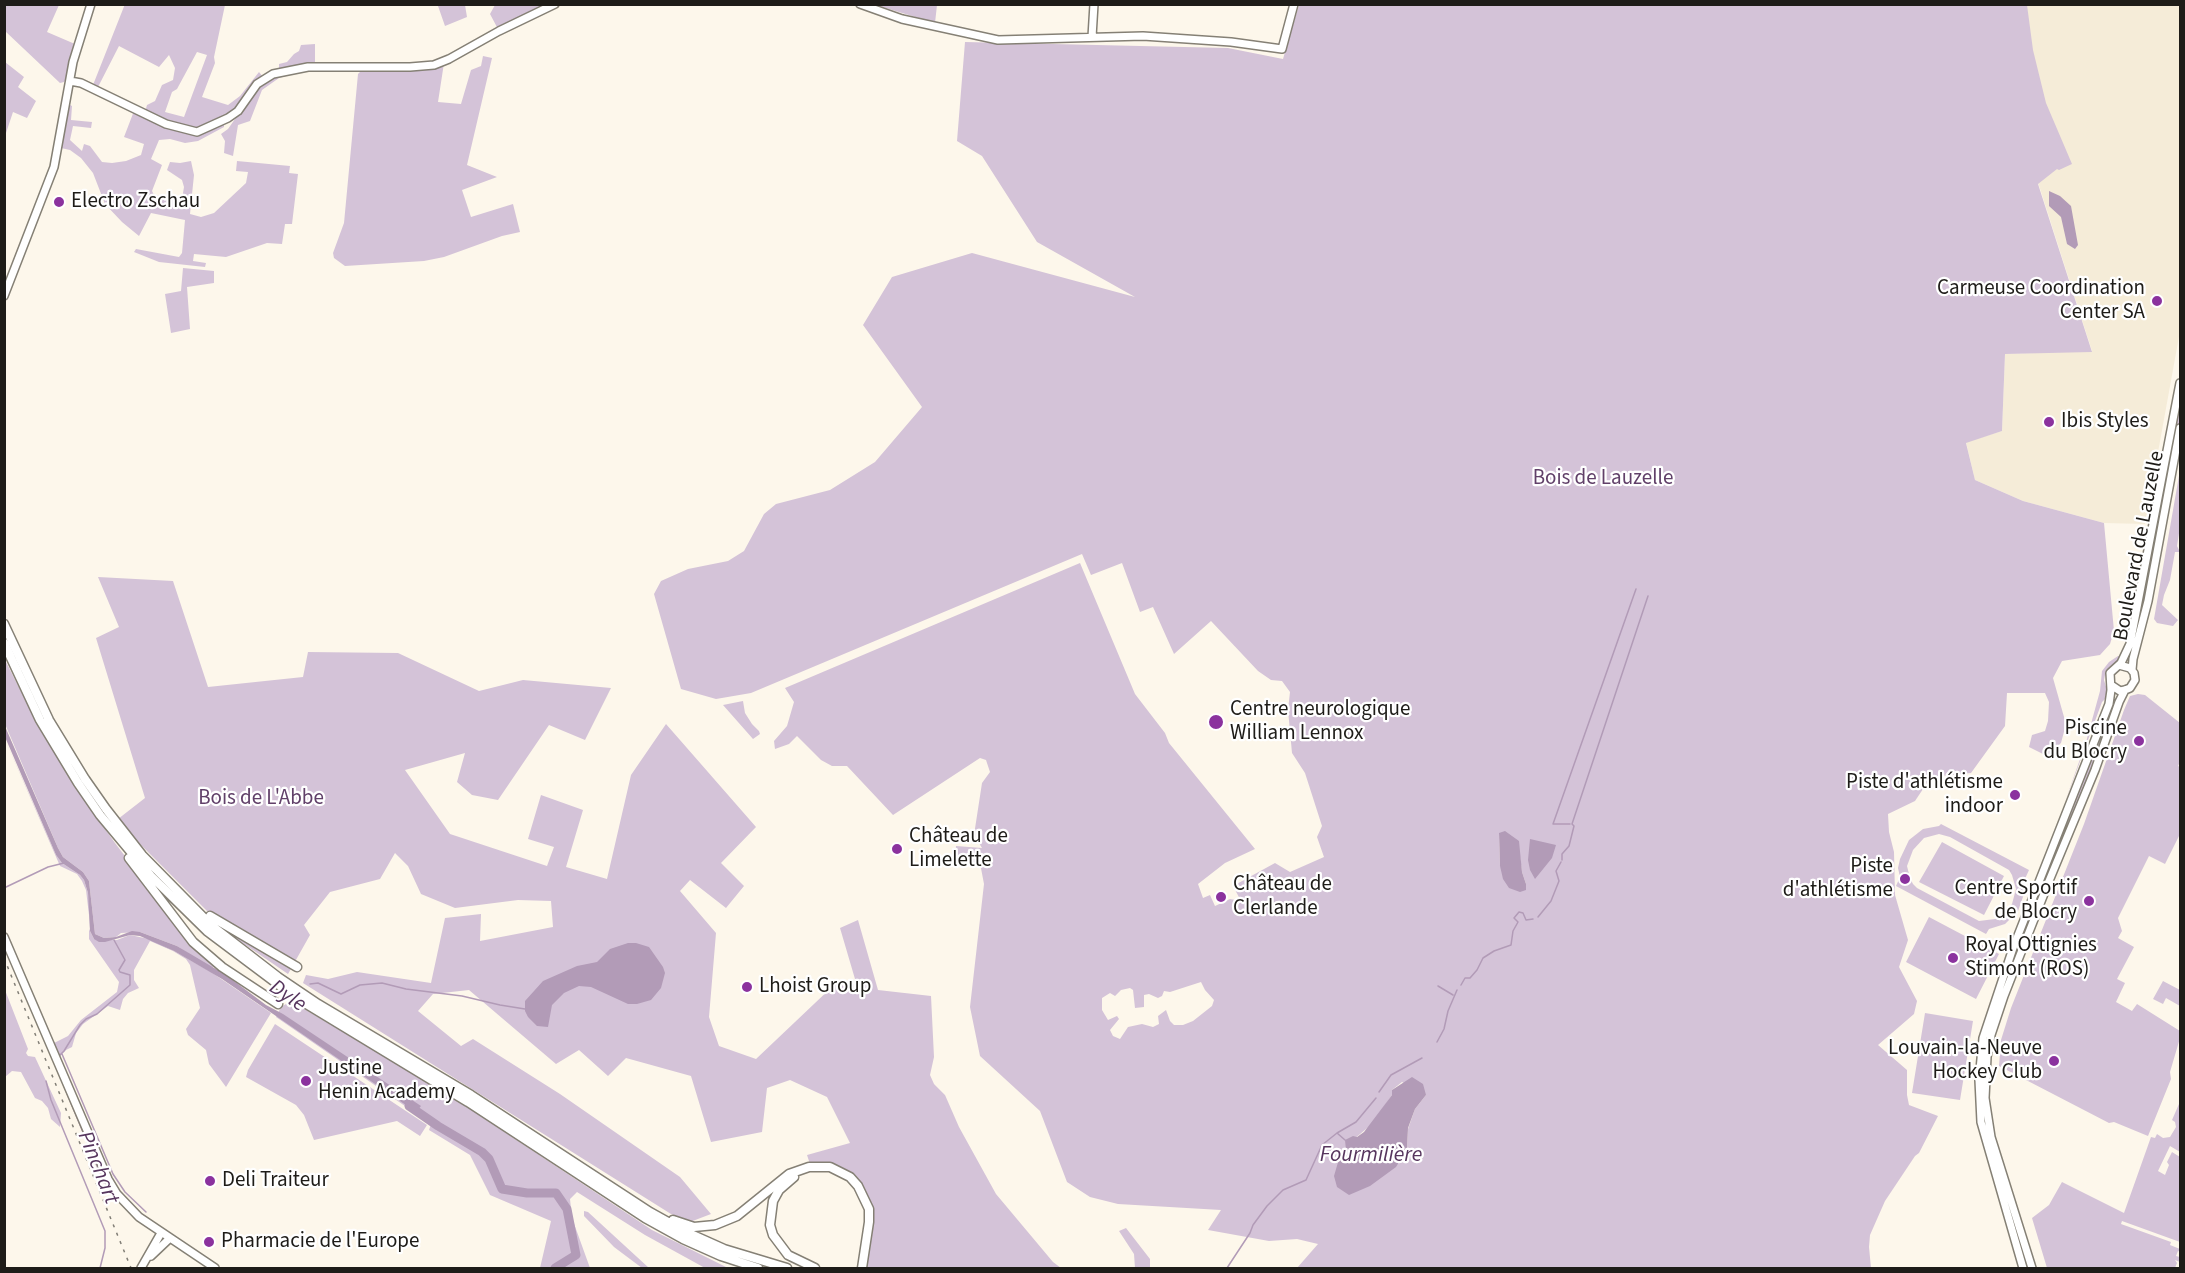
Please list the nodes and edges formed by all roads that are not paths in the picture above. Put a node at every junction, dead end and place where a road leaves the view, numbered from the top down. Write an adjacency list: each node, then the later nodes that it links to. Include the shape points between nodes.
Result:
1 (91, 4): 7 (main road)
2 (555, 4): 7 (main road, via 434,65 308,67 273,74 256,84 238,111 198,132 166,124)
3 (860, 4): 6 (main road, via 902,19 998,40)
4 (1094, 4): 6 (main road)
5 (1294, 4): 6 (main road, via 1282,49 1143,36)
6 (1092, 37)
7 (70, 81): 8 (main road, via 54,167)
8 (4, 296)
9 (2181, 383): 13 (main road, Boulevard de Lauzelle, via 2134,632)
10 (2181, 428): 14 (main road, Boulevard de Lauzelle)
11 (4, 624): 18 (highway, via 49,720 85,779 129,839)
12 (4, 643): 17 (highway, via 57,749)
13 (2119, 666): 14 (main road); 15 (main road, via 2110,674)
14 (2132, 670): 16 (main road, via 2135,680)
15 (2111, 685): 16 (main road); 36 (main road, via 2101,726 1983,1038 1978,1080 1981,1122)
16 (2125, 690): 37 (main road, via 2004,996 1987,1057 1985,1098 1991,1137)
17 (123, 844): 21 (highway, via 207,931); 23 (highway, via 124,852 193,942 222,967)
18 (185, 899): 20 (highway); 21 (highway)
19 (4, 937): 25 (main road, via 108,1179 128,1206)
20 (297, 968)
21 (277, 981): 22 (highway)
22 (296, 994): 24 (highway, via 471,1095); 27 (highway, via 645,1218)
23 (278, 1004)
24 (650, 1212): 33 (highway, via 724,1249); 35 (highway, via 694,1227 715,1225 742,1212 789,1174 809,1167 831,1167 850,1177 869,1209)
25 (160, 1232): 26 (main road); 28 (main road)
26 (170, 1239): 28 (main road); 30 (main road)
27 (720, 1256): 31 (highway); 32 (highway)
28 (146, 1260): 29 (main road)
29 (141, 1269)
30 (215, 1269)
31 (738, 1269)
32 (758, 1269)
33 (787, 1269)
34 (815, 1269): 35 (highway, via 788,1255 770,1224 779,1190 797,1175 816,1170 844,1179 863,1207)
35 (861, 1269)
36 (2023, 1269)
37 (2032, 1269)

